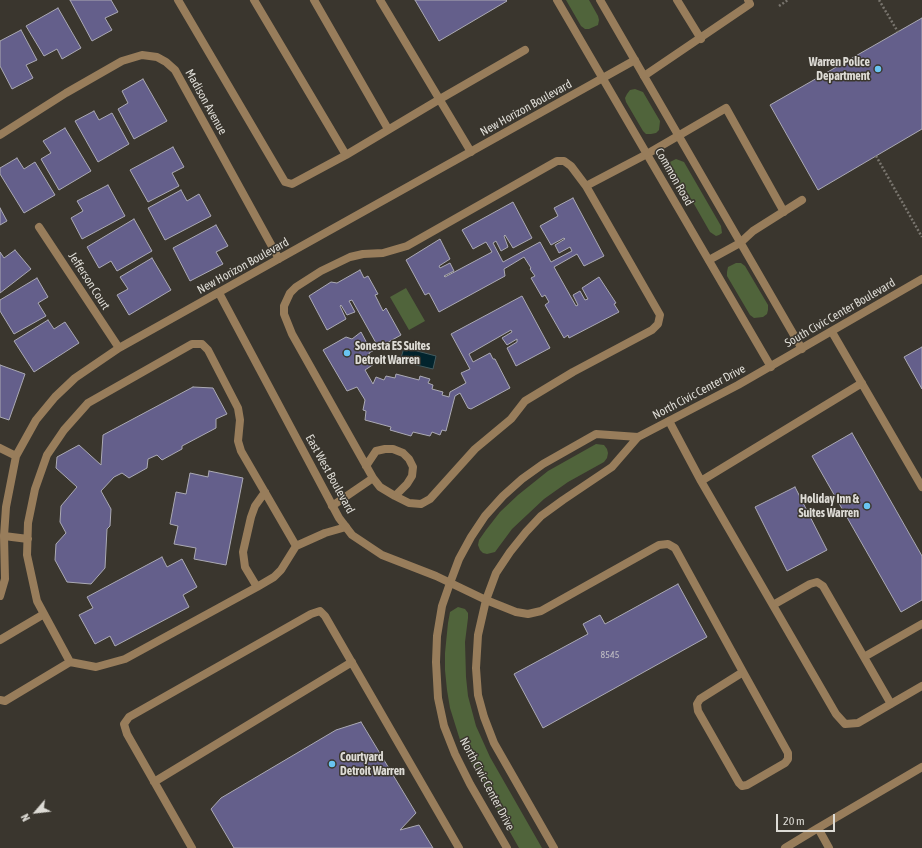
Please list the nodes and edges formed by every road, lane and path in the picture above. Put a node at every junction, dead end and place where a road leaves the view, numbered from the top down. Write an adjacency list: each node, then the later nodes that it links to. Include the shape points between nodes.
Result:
1 (178, 0): 24 (street, via 285,182 292,184 300,181)
2 (254, 0): 24 (street)
3 (314, 0): 19 (street)
4 (380, 0): 18 (street)
5 (557, 0): 17 (street, Common Road)
6 (600, 0): 15 (street, Common Road)
7 (677, 0): 13 (street)
8 (748, 0): 13 (street, via 750,4)
9 (788, 0): 11 (path)
10 (879, 0): 12 (path)
11 (779, 6)
12 (898, 32)
13 (700, 39): 16 (street)
14 (525, 50): 18 (street)
15 (635, 60): 16 (street, Common Road); 17 (street, New Horizon Boulevard)
16 (644, 76): 21 (street, Common Road)
17 (603, 78): 22 (street, New Horizon Boulevard); 23 (street, Common Road)
18 (440, 99): 19 (street); 22 (street)
19 (388, 129): 24 (street)
20 (0, 135): 32 (street, Madison Avenue, via 122,61 142,55 157,57 175,70)
21 (679, 136): 23 (street); 28 (street, via 726,108); 31 (street, Common Road)
22 (471, 152): 32 (street, New Horizon Boulevard)
23 (647, 154): 26 (street); 33 (street, Common Road)
24 (346, 155)
25 (876, 156): 30 (path)
26 (586, 186): 45 (street, via 571,166 564,161 557,161 407,246 350,258 321,271 290,293 284,306 284,314 292,334); 50 (street, via 660,315 658,324 652,330 525,401 511,419 475,449 430,499 421,504 410,503)
27 (802, 200): 28 (street)
28 (784, 212): 31 (street, via 753,231)
29 (39, 227): 37 (street, Jefferson Court)
30 (922, 237)
31 (740, 243): 33 (street); 38 (street, Common Road)
32 (279, 259): 35 (street, New Horizon Boulevard)
33 (709, 260): 39 (street, Common Road)
34 (922, 279): 36 (street, South Civic Center Boulevard)
35 (219, 292): 37 (street, New Horizon Boulevard); 51 (street, East West Boulevard)
36 (832, 332): 38 (street, South Civic Center Boulevard); 40 (street)
37 (119, 348): 44 (street, New Horizon Boulevard, via 75,378 54,397 36,420)
38 (802, 349): 39 (street, South Civic Center Boulevard)
39 (771, 367): 41 (street, North Civic Center Drive)
40 (862, 383): 47 (street); 48 (street)
41 (669, 421): 42 (street, North Civic Center Drive); 47 (street)
42 (638, 437): 56 (street, North Civic Center Drive, via 596,434 522,479 485,516 459,559); 59 (street, North Civic Center Drive, via 612,467 541,516 526,532 496,573)
43 (0, 448): 44 (street)
44 (16, 456): 53 (street, New Horizon Boulevard, via 6,507)
45 (366, 466): 46 (street); 50 (street, via 376,451 385,449 403,453 410,459 413,467 412,476)
46 (373, 478): 50 (street, via 380,487); 51 (street)
47 (701, 481): 60 (street)
48 (922, 487)
49 (265, 492): 54 (street, via 241,451 238,441 238,408 208,350 202,344 192,344 88,403 64,430 47,454 35,489 28,523); 55 (street); 57 (street, via 251,517 243,552 245,567)
50 (395, 496)
51 (332, 506): 52 (street, East West Boulevard)
52 (346, 526): 55 (street); 56 (street, East West Boulevard, via 352,535 382,555)
53 (4, 536): 54 (street); 58 (street, New Horizon Boulevard, via 5,580)
54 (28, 539): 61 (street, via 34,586)
55 (296, 546): 57 (street, via 281,570)
56 (450, 583): 59 (street, East West Boulevard); 76 (street, North Civic Center Drive, via 442,606 437,636 438,698 444,726 470,784)
57 (257, 587): 65 (street, via 125,659 96,667)
58 (0, 596)
59 (486, 600): 67 (street, East West Boulevard, via 516,612 528,614 541,611 660,545 668,544 675,548); 77 (street, North Civic Center Drive, via 478,635 476,668 478,695 484,717 504,762)
60 (773, 605): 64 (street, via 817,582 823,586); 70 (street, via 836,714 845,724 858,723)
61 (44, 614): 63 (street); 65 (street)
62 (922, 624): 64 (street)
63 (0, 640)
64 (864, 657): 70 (street)
65 (70, 662): 69 (street, via 5,701)
66 (352, 662): 72 (street); 72 (street, via 320,611 130,716 124,724 127,734); 75 (street)
67 (744, 672): 67 (street, via 700,699 697,704 698,711 742,786 788,759 788,753)
68 (922, 686): 70 (street)
69 (0, 700)
70 (891, 704)
71 (922, 767): 73 (street)
72 (154, 782): 74 (street)
73 (818, 828): 78 (street); 79 (street)
74 (192, 848)
75 (459, 848)
76 (507, 848)
77 (554, 848)
78 (785, 848)
79 (829, 848)

